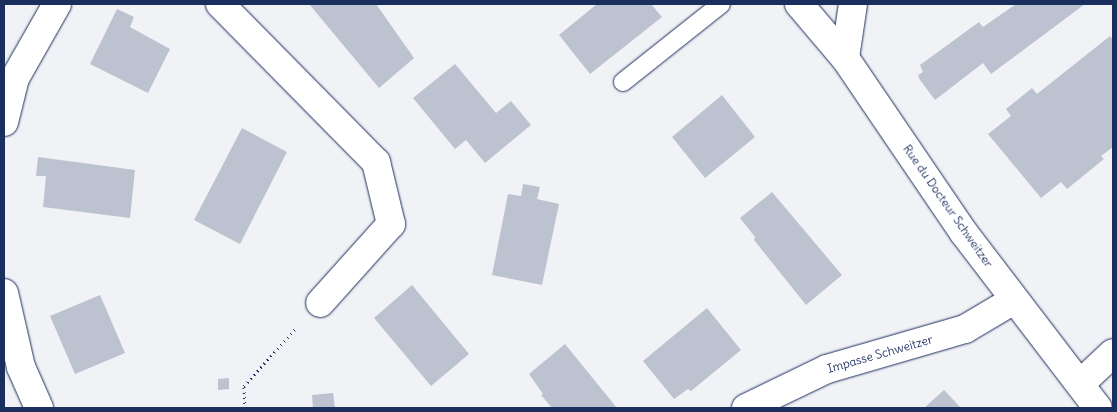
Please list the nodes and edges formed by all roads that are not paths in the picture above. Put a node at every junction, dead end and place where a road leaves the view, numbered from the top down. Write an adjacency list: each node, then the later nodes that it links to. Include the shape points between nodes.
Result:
1 (57, 4): 8 (street, via 15,78)
2 (220, 4): 11 (street, via 376,162 391,224)
3 (721, 4): 7 (lane)
4 (799, 4): 6 (street, Rue du Docteur Schweitzer)
5 (854, 4): 6 (street)
6 (845, 58): 10 (street, Rue du Docteur Schweitzer)
7 (623, 82)
8 (4, 122)
9 (4, 298): 14 (street, via 21,367)
10 (1014, 300): 13 (street, Rue du Docteur Schweitzer); 15 (street, Impasse Schweitzer, via 965,329 828,369)
11 (320, 302)
12 (1113, 353): 13 (street)
13 (1080, 384): 16 (street, Rue du Docteur Schweitzer)
14 (39, 408)
15 (746, 408)
16 (1098, 408)

